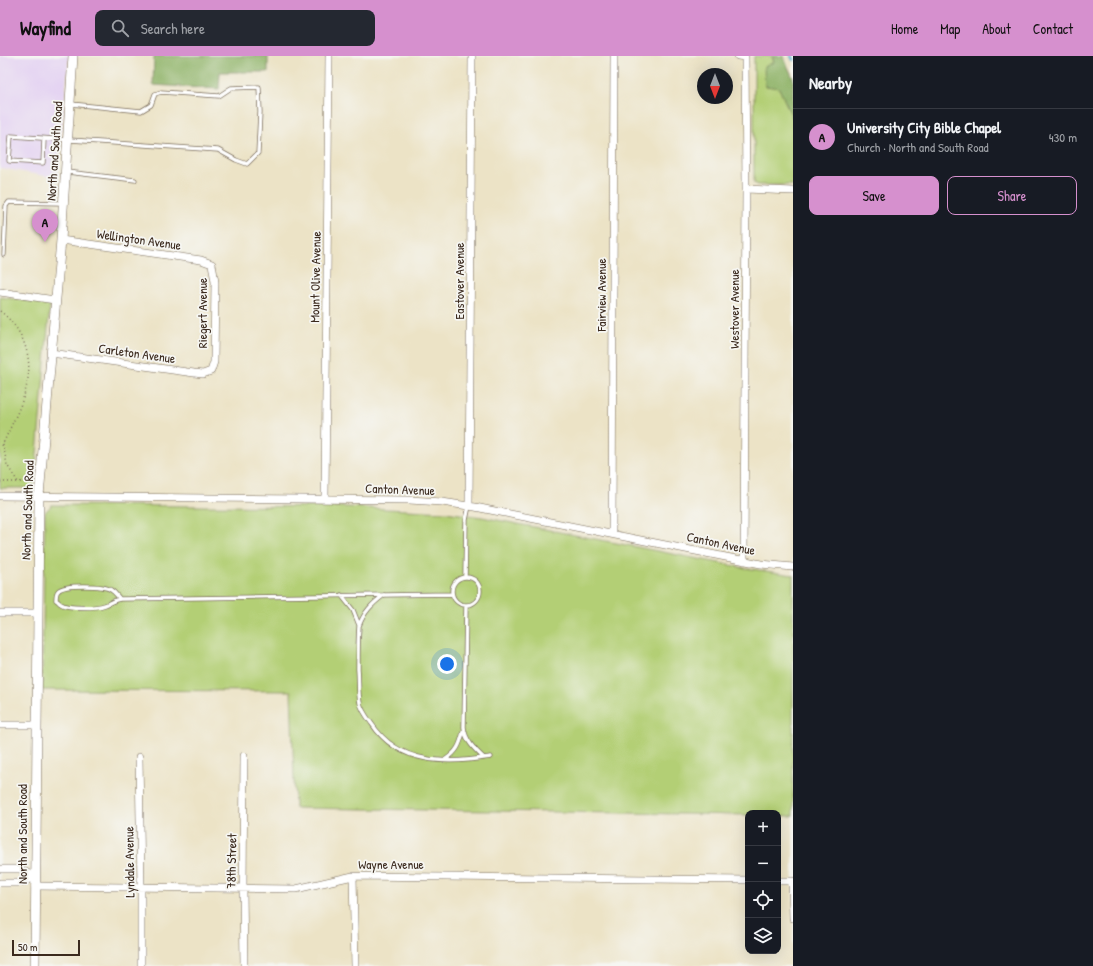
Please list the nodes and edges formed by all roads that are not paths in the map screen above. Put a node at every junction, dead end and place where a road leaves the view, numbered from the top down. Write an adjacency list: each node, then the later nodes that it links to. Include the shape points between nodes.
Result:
1 (73, 56): 6 (street, North and South Road)
2 (329, 56): 23 (street, Mount Olive Avenue)
3 (472, 56): 24 (street, Eastover Avenue)
4 (614, 56): 25 (street, Fairview Avenue)
5 (742, 57): 11 (street, Westover Avenue)
6 (70, 104): 8 (street, North and South Road); 8 (lane, via 141,111 151,105 155,94 161,92 218,96 231,88 259,87 258,153 247,164 218,150)
7 (44, 139): 7 (lane, via 11,136 9,161 43,163); 8 (lane)
8 (68, 141): 9 (street, North and South Road)
9 (66, 172): 10 (lane); 13 (street, North and South Road)
10 (134, 180)
11 (746, 189): 12 (street); 26 (street, Westover Avenue)
12 (793, 191)
13 (63, 203): 14 (street, North and South Road); 15 (lane, via 9,202 6,206)
14 (61, 240): 16 (street, Wellington Avenue, via 201,260); 18 (street, North and South Road)
15 (4, 255)
16 (212, 264): 20 (street, Riegert Avenue, via 215,282)
17 (0, 292): 18 (street)
18 (55, 300): 19 (street, North and South Road)
19 (51, 353): 20 (street, Carleton Avenue, via 203,374 211,371); 22 (street, North and South Road)
20 (214, 362)
21 (0, 496): 22 (street, Canton Avenue)
22 (39, 496): 23 (street, Canton Avenue); 35 (street, North and South Road)
23 (325, 499): 24 (street, Canton Avenue, via 408,500)
24 (469, 506): 25 (street, Canton Avenue); 28 (lane, via 466,520)
25 (612, 533): 26 (street, Canton Avenue)
26 (744, 561): 27 (street, Canton Avenue)
27 (793, 567)
28 (465, 577): 29 (lane, via 456,581); 33 (lane, via 474,580 480,591 477,599)
29 (452, 594): 31 (lane); 33 (lane, via 457,602)
30 (341, 595): 31 (lane); 32 (lane); 36 (lane, via 353,610)
31 (384, 595): 36 (lane, via 367,610)
32 (120, 599): 32 (lane, via 97,607 70,607 61,605 56,600 56,595 59,590 66,587 102,587 111,590)
33 (466, 605): 39 (lane)
34 (0, 613): 35 (street)
35 (38, 613): 38 (street, North and South Road)
36 (359, 626): 44 (lane, via 359,691 360,704 365,714 378,733 400,750 425,759)
37 (0, 725): 38 (street)
38 (36, 725): 48 (street, North and South Road)
39 (464, 727): 43 (lane, via 465,735); 44 (lane, via 459,748)
40 (244, 756): 53 (street, 78th Street)
41 (139, 757): 52 (street, Lyndale Avenue)
42 (491, 757): 43 (lane)
43 (484, 758): 44 (lane)
44 (445, 760)
45 (0, 869): 48 (street, Wayne Avenue, via 20,869)
46 (353, 876): 47 (street, Wayne Avenue); 53 (street, Wayne Avenue, via 296,889); 58 (street)
47 (745, 880)
48 (35, 881): 51 (street, Wayne Avenue); 52 (street, Wayne Avenue); 55 (street, North and South Road)
49 (781, 881): 50 (street)
50 (793, 881): 54 (street)
51 (0, 883)
52 (141, 886): 53 (street, Wayne Avenue); 56 (street, Lyndale Avenue)
53 (243, 889): 57 (street, 78th Street)
54 (793, 918)
55 (35, 966)
56 (141, 966)
57 (244, 966)
58 (355, 966)

